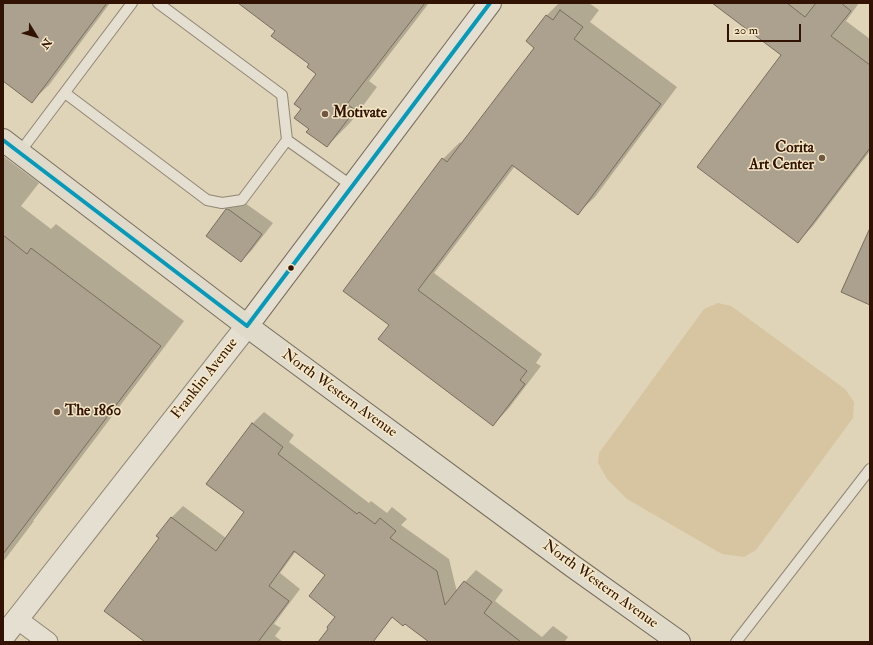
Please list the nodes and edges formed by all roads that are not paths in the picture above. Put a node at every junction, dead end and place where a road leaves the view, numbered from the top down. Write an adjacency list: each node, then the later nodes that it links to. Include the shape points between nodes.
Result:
1 (132, 3): 4 (lane)
2 (158, 3): 5 (lane, via 282,95)
3 (490, 3): 7 (main road, Franklin Avenue)
4 (65, 93): 5 (lane, via 207,200 222,203 242,200); 6 (lane)
5 (287, 140): 7 (lane)
6 (11, 146): 8 (main road, North Western Avenue)
7 (352, 186): 8 (main road, Franklin Avenue)
8 (247, 326): 10 (main road, Franklin Avenue); 13 (main road, North Western Avenue)
9 (870, 469): 14 (lane)
10 (17, 619): 11 (main road, Franklin Avenue); 12 (street)
11 (3, 637)
12 (48, 642)
13 (679, 642)
14 (736, 642)

